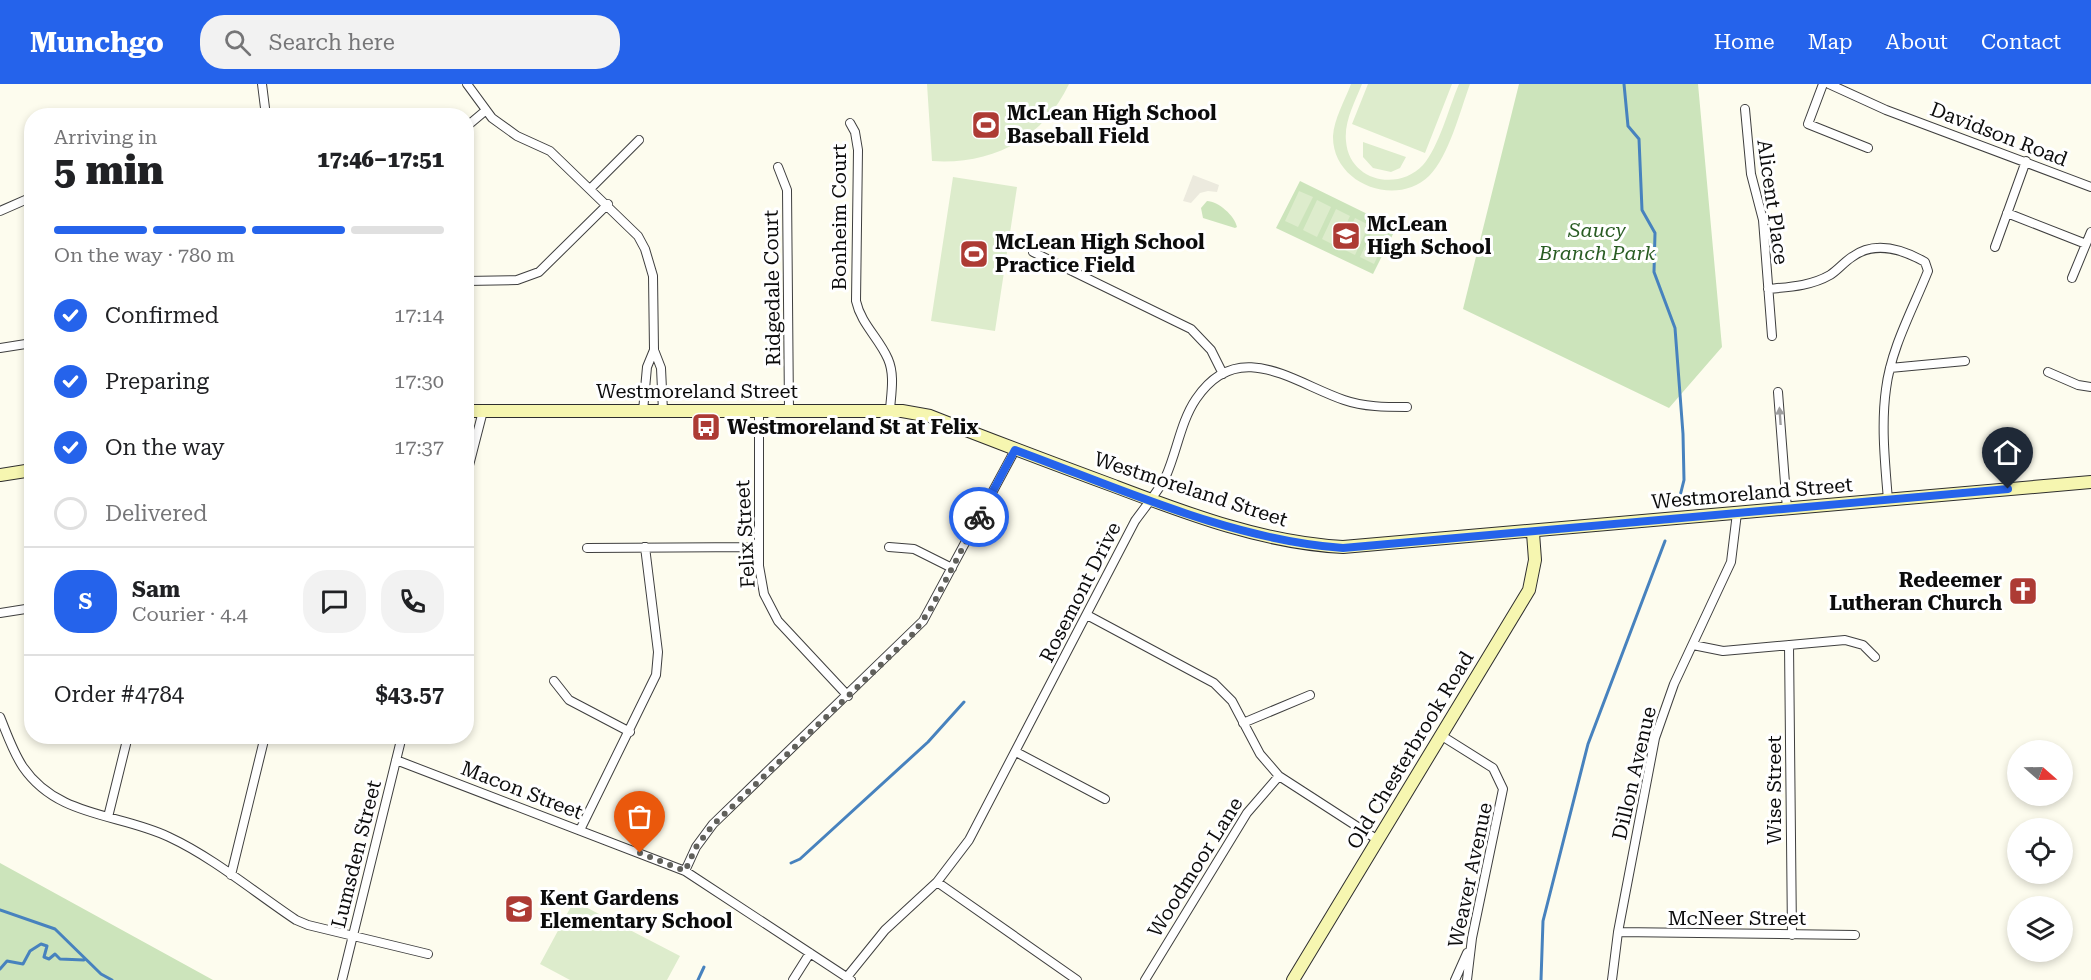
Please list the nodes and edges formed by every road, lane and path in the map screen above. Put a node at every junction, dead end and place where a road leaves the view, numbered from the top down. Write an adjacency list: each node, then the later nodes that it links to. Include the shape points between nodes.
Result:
1 (262, 84): 5 (street)
2 (467, 84): 7 (street)
3 (1823, 84): 11 (street, via 1808,124)
4 (1828, 84): 12 (street, Davidson Road, via 1886,110)
5 (265, 108)
6 (1745, 109): 26 (street, Alicent Place, via 1751,174 1763,220)
7 (485, 111): 8 (street); 15 (street, via 517,136 550,151)
8 (474, 120)
9 (850, 123): 40 (street, Bonheim Court, via 858,150 856,302 888,359 892,379)
10 (639, 140): 15 (street)
11 (1868, 148)
12 (2026, 161): 14 (street, Davidson Road); 19 (street)
13 (778, 167): 39 (street, Ridgedale Court, via 787,190)
14 (2091, 187)
15 (591, 188): 17 (street)
16 (24, 201): 18 (street)
17 (608, 204): 25 (street, via 539,272 518,280); 30 (street, via 638,236 650,262)
18 (0, 212)
19 (2007, 213): 21 (street); 22 (street)
20 (2091, 232): 21 (street)
21 (2086, 244): 24 (street)
22 (1995, 247)
23 (1033, 252): 34 (street, via 1191,329 1211,350)
24 (2073, 278)
25 (474, 281)
26 (1768, 289): 27 (street, Alicent Place); 32 (street, via 1818,281 1853,256 1875,247 1904,252 1925,262 1928,271)
27 (1772, 336)
28 (24, 344): 29 (street)
29 (0, 348)
30 (654, 350): 43 (street, via 647,367); 44 (street, via 661,368)
31 (1965, 361): 32 (street)
32 (1890, 368): 52 (street, via 1883,428)
33 (2048, 372): 36 (street)
34 (1223, 374): 38 (street, Rosemont Drive, via 1262,367 1343,400); 51 (street, Rosemont Drive, via 1196,398 1166,477)
35 (2091, 380): 36 (street)
36 (2091, 387)
37 (1778, 392): 53 (street, one-way to 37)
38 (1407, 407)
39 (789, 410): 40 (main road, Westmoreland Street); 45 (main road, Westmoreland Street)
40 (890, 410): 47 (main road, Westmoreland Street, via 930,417)
41 (474, 411): 42 (main road, Westmoreland Street)
42 (483, 411): 43 (main road, Westmoreland Street); 46 (street)
43 (643, 411): 44 (main road, Westmoreland Street)
44 (663, 411): 45 (main road, Westmoreland Street)
45 (759, 411): 57 (street, Felix Street)
46 (474, 446)
47 (1015, 450): 51 (main road, Westmoreland Street); 60 (street)
48 (24, 471): 49 (main road)
49 (0, 475)
50 (2091, 482): 52 (main road, Westmoreland Street)
51 (1150, 500): 55 (main road, Westmoreland Street, via 1270,538 1324,546 1362,548); 63 (street, Rosemont Drive, via 1135,521)
52 (1888, 500): 53 (main road, Westmoreland Street)
53 (1787, 509): 54 (main road, Westmoreland Street)
54 (1737, 513): 55 (main road, Westmoreland Street); 64 (street, Dillon Avenue, via 1731,562)
55 (1533, 532): 73 (main road, Old Chesterbrook Road, via 1529,590)
56 (645, 547): 57 (street); 59 (street); 72 (street, via 658,661 652,688)
57 (759, 547): 69 (street, Felix Street, via 760,580 769,607)
58 (889, 547): 60 (street, via 914,549)
59 (587, 548)
60 (952, 568): 69 (street, via 918,628)
61 (24, 609): 62 (street)
62 (0, 613)
63 (1088, 615): 71 (street, via 1214,683 1232,701); 77 (street, Rosemont Drive)
64 (1693, 645): 65 (street, via 1723,651); 87 (street, Dillon Avenue, via 1655,738)
65 (1789, 645): 66 (street, via 1855,641); 88 (street, Wise Street)
66 (1875, 657)
67 (554, 681): 72 (street, via 569,700)
68 (1310, 694): 71 (street)
69 (848, 696): 84 (street, via 713,825 696,847)
70 (0, 717): 81 (street, via 22,765 43,789 69,806)
71 (1244, 723): 79 (street, via 1260,754)
72 (630, 732): 82 (street)
73 (1442, 735): 83 (main road, Old Chesterbrook Road); 91 (street, Weaver Avenue, via 1493,768 1503,789)
74 (126, 744): 81 (street)
75 (263, 744): 85 (street)
76 (400, 744): 78 (street, Lumsden Street)
77 (1016, 752): 80 (street); 86 (street, Rosemont Drive, via 974,831)
78 (396, 760): 82 (street, Macon Street); 90 (street, Lumsden Street)
79 (1279, 776): 83 (street); 98 (street, Woodmoor Lane, via 1247,813)
80 (1105, 799)
81 (108, 817): 85 (street, via 168,836)
82 (580, 830): 84 (street, Macon Street)
83 (1378, 840): 99 (main road, Old Chesterbrook Road)
84 (685, 871): 92 (street, Macon Street)
85 (231, 875): 90 (street, via 296,920)
86 (937, 882): 94 (street, Rosemont Drive, via 885,930); 97 (street)
87 (1618, 932): 88 (street, McNeer Street); 102 (street, Dillon Avenue)
88 (1792, 935): 89 (street, McNeer Street)
89 (1855, 935)
90 (353, 936): 93 (street); 95 (street, Lumsden Street)
91 (1472, 938): 100 (street); 101 (street, Weaver Avenue)
92 (810, 952): 94 (street, Macon Street); 96 (street)
93 (428, 954)
94 (849, 979)
95 (342, 980)
96 (793, 980)
97 (1077, 980)
98 (1145, 980)
99 (1293, 980)
100 (1455, 980)
101 (1467, 980)
102 (1612, 980)

